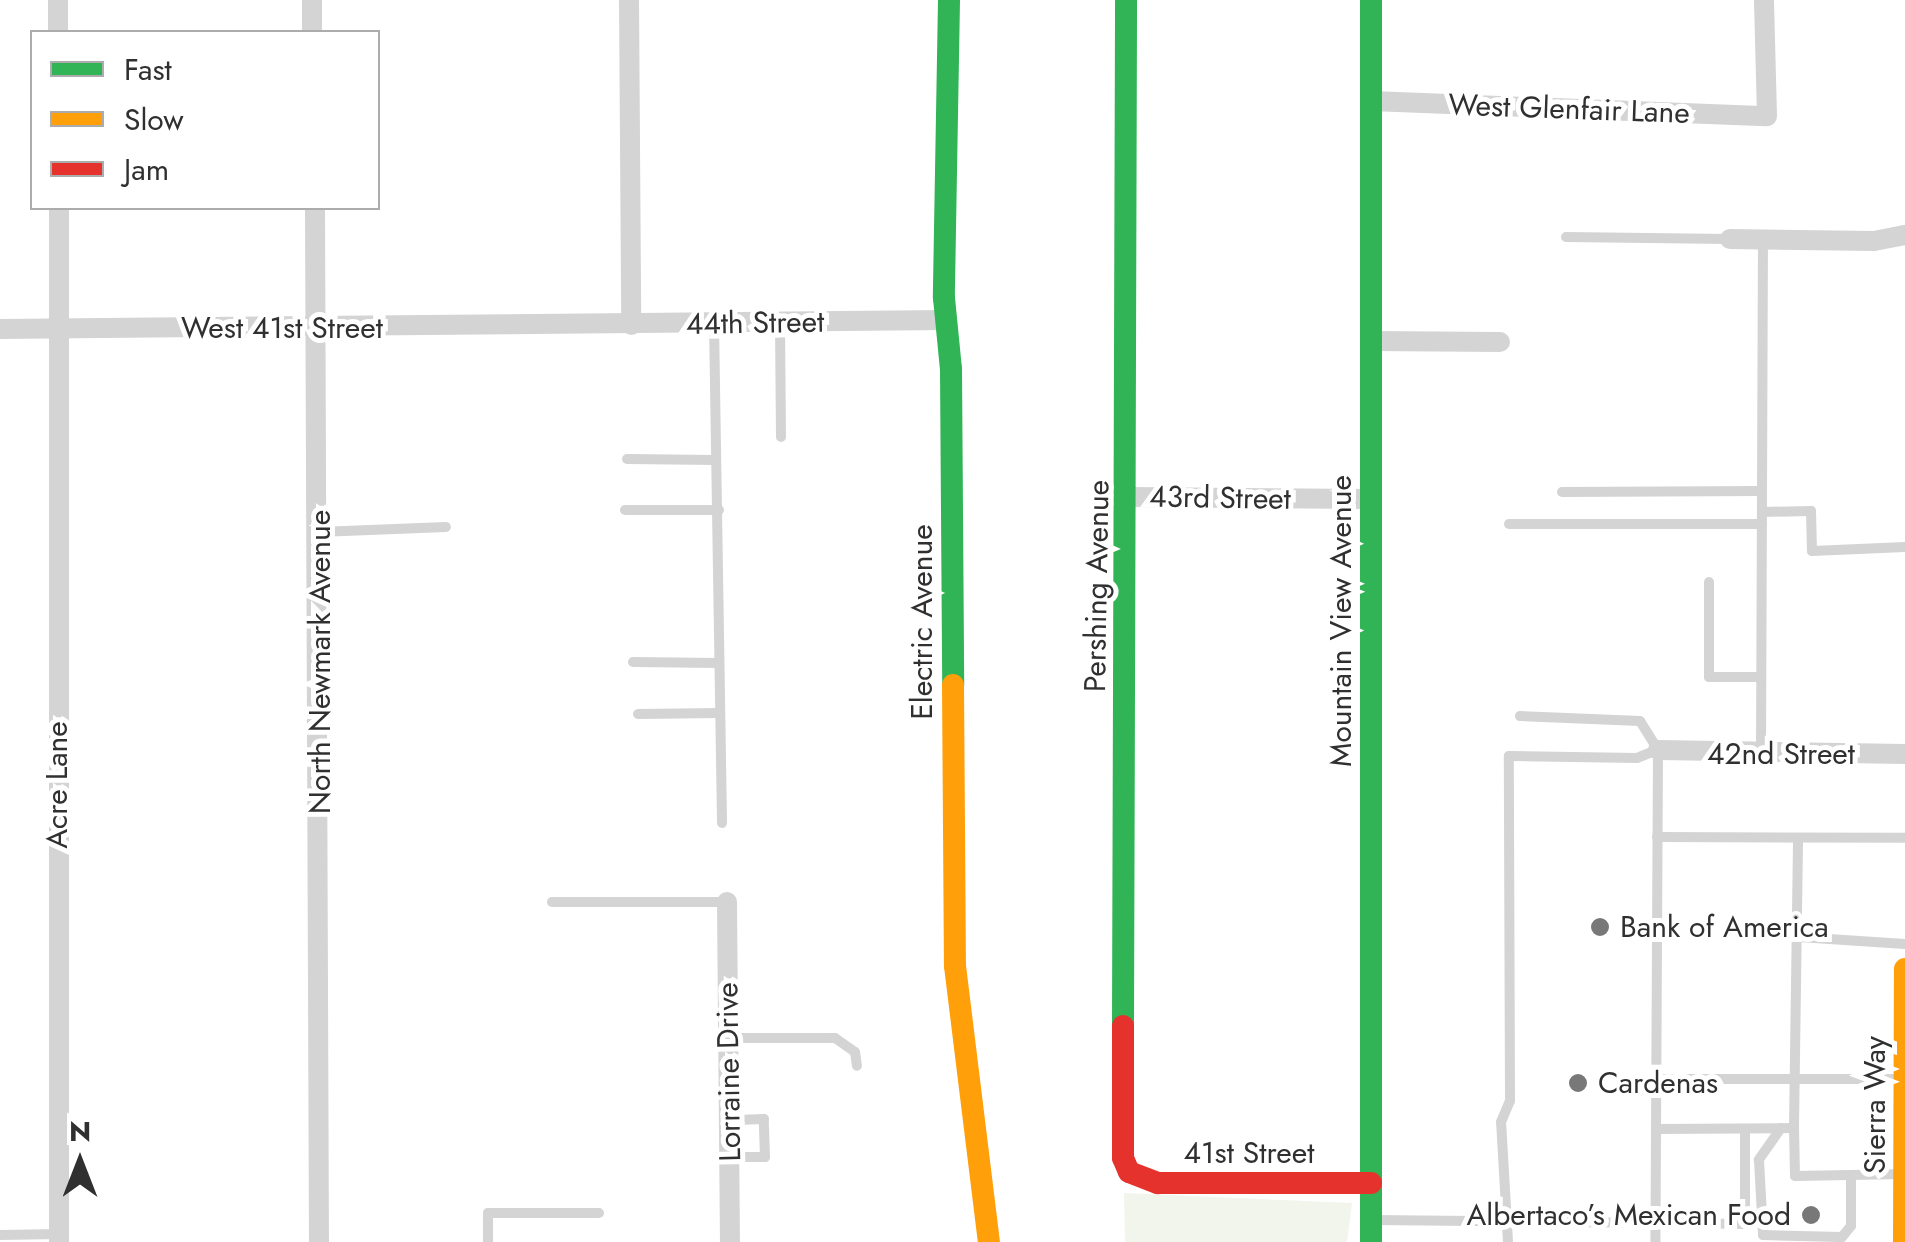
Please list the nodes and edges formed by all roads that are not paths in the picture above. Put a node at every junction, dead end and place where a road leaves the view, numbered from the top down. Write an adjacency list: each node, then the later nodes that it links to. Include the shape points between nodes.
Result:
1 (58, 0): 8 (street)
2 (312, 0): 9 (street)
3 (628, 0): 20 (street)
4 (948, 0): 17 (street, Electric Avenue)
5 (1126, 0): 32 (street, Pershing Avenue)
6 (1371, 0): 10 (street, Mountain View Avenue)
7 (1764, 0): 10 (street, West Glenfair Lane, via 1767,116)
8 (58, 30)
9 (312, 30)
10 (1371, 101): 25 (street, Mountain View Avenue)
11 (59, 210): 24 (street, Acre Lane)
12 (315, 210): 22 (street, North Newmark Avenue)
13 (1905, 234): 16 (street, via 1874,241)
14 (1566, 236): 15 (lane)
15 (1730, 239): 16 (street)
16 (1763, 241): 30 (lane)
17 (947, 320): 18 (street, 44th Street); 84 (street, Electric Avenue, via 955,966)
18 (780, 322): 19 (street, 44th Street); 27 (lane)
19 (714, 324): 20 (street, 44th Street); 29 (lane)
20 (631, 325): 21 (street, 44th Street)
21 (564, 326): 22 (street, West 41st Street)
22 (317, 328): 24 (street, West 41st Street); 39 (street, North Newmark Avenue)
23 (0, 329): 24 (street, West 41st Street)
24 (54, 329): 80 (street, Acre Lane)
25 (1371, 341): 26 (street); 33 (street, Mountain View Avenue)
26 (1500, 342)
27 (781, 438)
28 (627, 459): 29 (lane)
29 (716, 460): 35 (lane)
30 (1762, 491): 31 (lane); 36 (lane)
31 (1562, 492)
32 (1128, 497): 33 (street, 43rd Street); 71 (street, Pershing Avenue, via 1120,1142)
33 (1371, 500): 74 (street, Mountain View Avenue)
34 (625, 510): 35 (lane)
35 (719, 510): 43 (lane)
36 (1762, 518): 37 (lane); 40 (lane, via 1811,511 1812,550); 44 (lane)
37 (1509, 524)
38 (446, 528): 39 (lane)
39 (319, 532): 81 (street, North Newmark Avenue)
40 (1905, 547)
41 (1709, 582): 44 (lane, via 1709,677)
42 (633, 662): 43 (lane)
43 (718, 663): 45 (lane)
44 (1761, 677): 49 (lane)
45 (719, 713): 46 (lane); 51 (lane)
46 (638, 714)
47 (1520, 716): 48 (lane, via 1640,721)
48 (1658, 750): 49 (street, 42nd Street); 52 (lane); 76 (lane, via 1638,758 1510,756)
49 (1761, 754): 50 (street, 42nd Street)
50 (1905, 754)
51 (722, 823)
52 (1657, 837): 53 (lane); 62 (lane)
53 (1798, 838): 54 (lane); 57 (lane)
54 (1905, 838)
55 (552, 902): 56 (lane)
56 (727, 902): 60 (street, Lorraine Drive)
57 (1798, 937): 58 (lane); 63 (lane)
58 (1905, 944)
59 (1905, 969): 64 (street, Sierra Way)
60 (728, 1038): 61 (lane, via 835,1038 855,1052); 65 (street, Lorraine Drive)
61 (856, 1066)
62 (1656, 1078): 63 (lane); 68 (lane)
63 (1796, 1080): 64 (lane); 67 (lane)
64 (1905, 1080): 72 (street, Sierra Way)
65 (729, 1120): 70 (street, Lorraine Drive); 70 (lane, via 764,1119 765,1157)
66 (1781, 1128): 67 (lane); 69 (lane); 73 (lane, via 1758,1160 1763,1235 1842,1237 1851,1226)
67 (1794, 1128): 73 (lane, via 1795,1176)
68 (1656, 1129): 69 (lane); 77 (lane)
69 (1745, 1129): 77 (lane, via 1745,1224)
70 (730, 1157): 83 (street, Lorraine Drive)
71 (1130, 1172): 74 (street, 41st Street, via 1158,1183)
72 (1904, 1174): 73 (lane); 87 (street, Sierra Way)
73 (1851, 1175)
74 (1371, 1183): 78 (street, Mountain View Avenue)
75 (599, 1213): 82 (lane, via 488,1213)
76 (1506, 1224): 77 (lane); 78 (lane); 85 (lane)
77 (1655, 1224): 86 (lane)
78 (1371, 1231)
79 (0, 1235): 80 (lane)
80 (59, 1238)
81 (319, 1242)
82 (488, 1242)
83 (730, 1242)
84 (989, 1242)
85 (1508, 1242)
86 (1655, 1242)
87 (1904, 1242)

